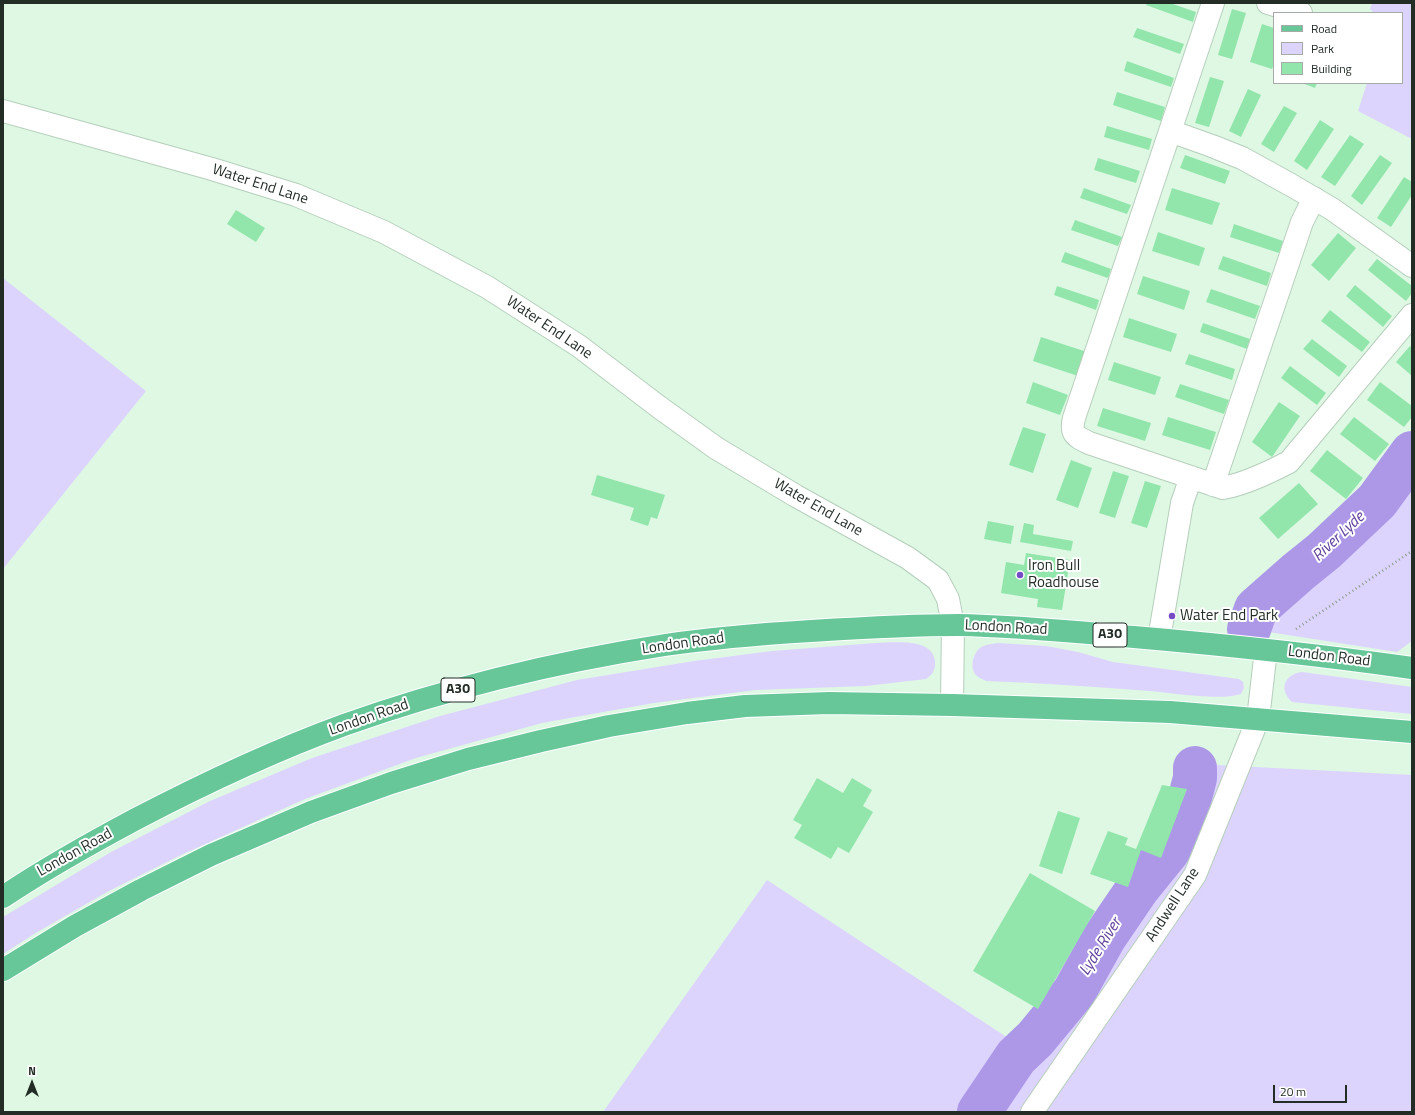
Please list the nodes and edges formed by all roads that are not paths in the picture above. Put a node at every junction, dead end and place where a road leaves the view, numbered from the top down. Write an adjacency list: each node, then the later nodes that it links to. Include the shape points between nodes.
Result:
1 (1213, 3): 5 (street)
2 (1268, 3): 3 (street)
3 (1299, 12)
4 (3, 111): 11 (street, Water End Lane, via 212,168 296,195 384,232 480,283 579,346 716,448 914,563 938,580 948,599)
5 (1170, 131): 6 (street, via 1242,158); 9 (street, via 1072,428 1080,439 1089,443)
6 (1314, 198): 7 (street); 10 (street, via 1302,222)
7 (1412, 266)
8 (1412, 315): 10 (street, via 1289,462 1233,486 1223,488)
9 (1191, 477): 10 (street); 12 (street, via 1182,503)
10 (1213, 485)
11 (954, 625): 12 (main road, London Road / A30, via 999,626); 15 (street, Water End Lane); 18 (main road, London Road / A30, via 850,628 666,645 574,661 490,680 342,726 259,760 180,796 34,876)
12 (1159, 639): 13 (main road, London Road / A30)
13 (1266, 650): 14 (main road, London Road / A30); 16 (street, Andwell Lane)
14 (1412, 668)
15 (952, 705): 16 (main road, via 1170,712); 19 (main road, via 829,703 738,707 609,726 468,759 391,782 211,855 82,922)
16 (1258, 719): 17 (main road); 20 (street, Andwell Lane, via 1195,875)
17 (1412, 732)
18 (3, 897)
19 (3, 970)
20 (1032, 1112)

